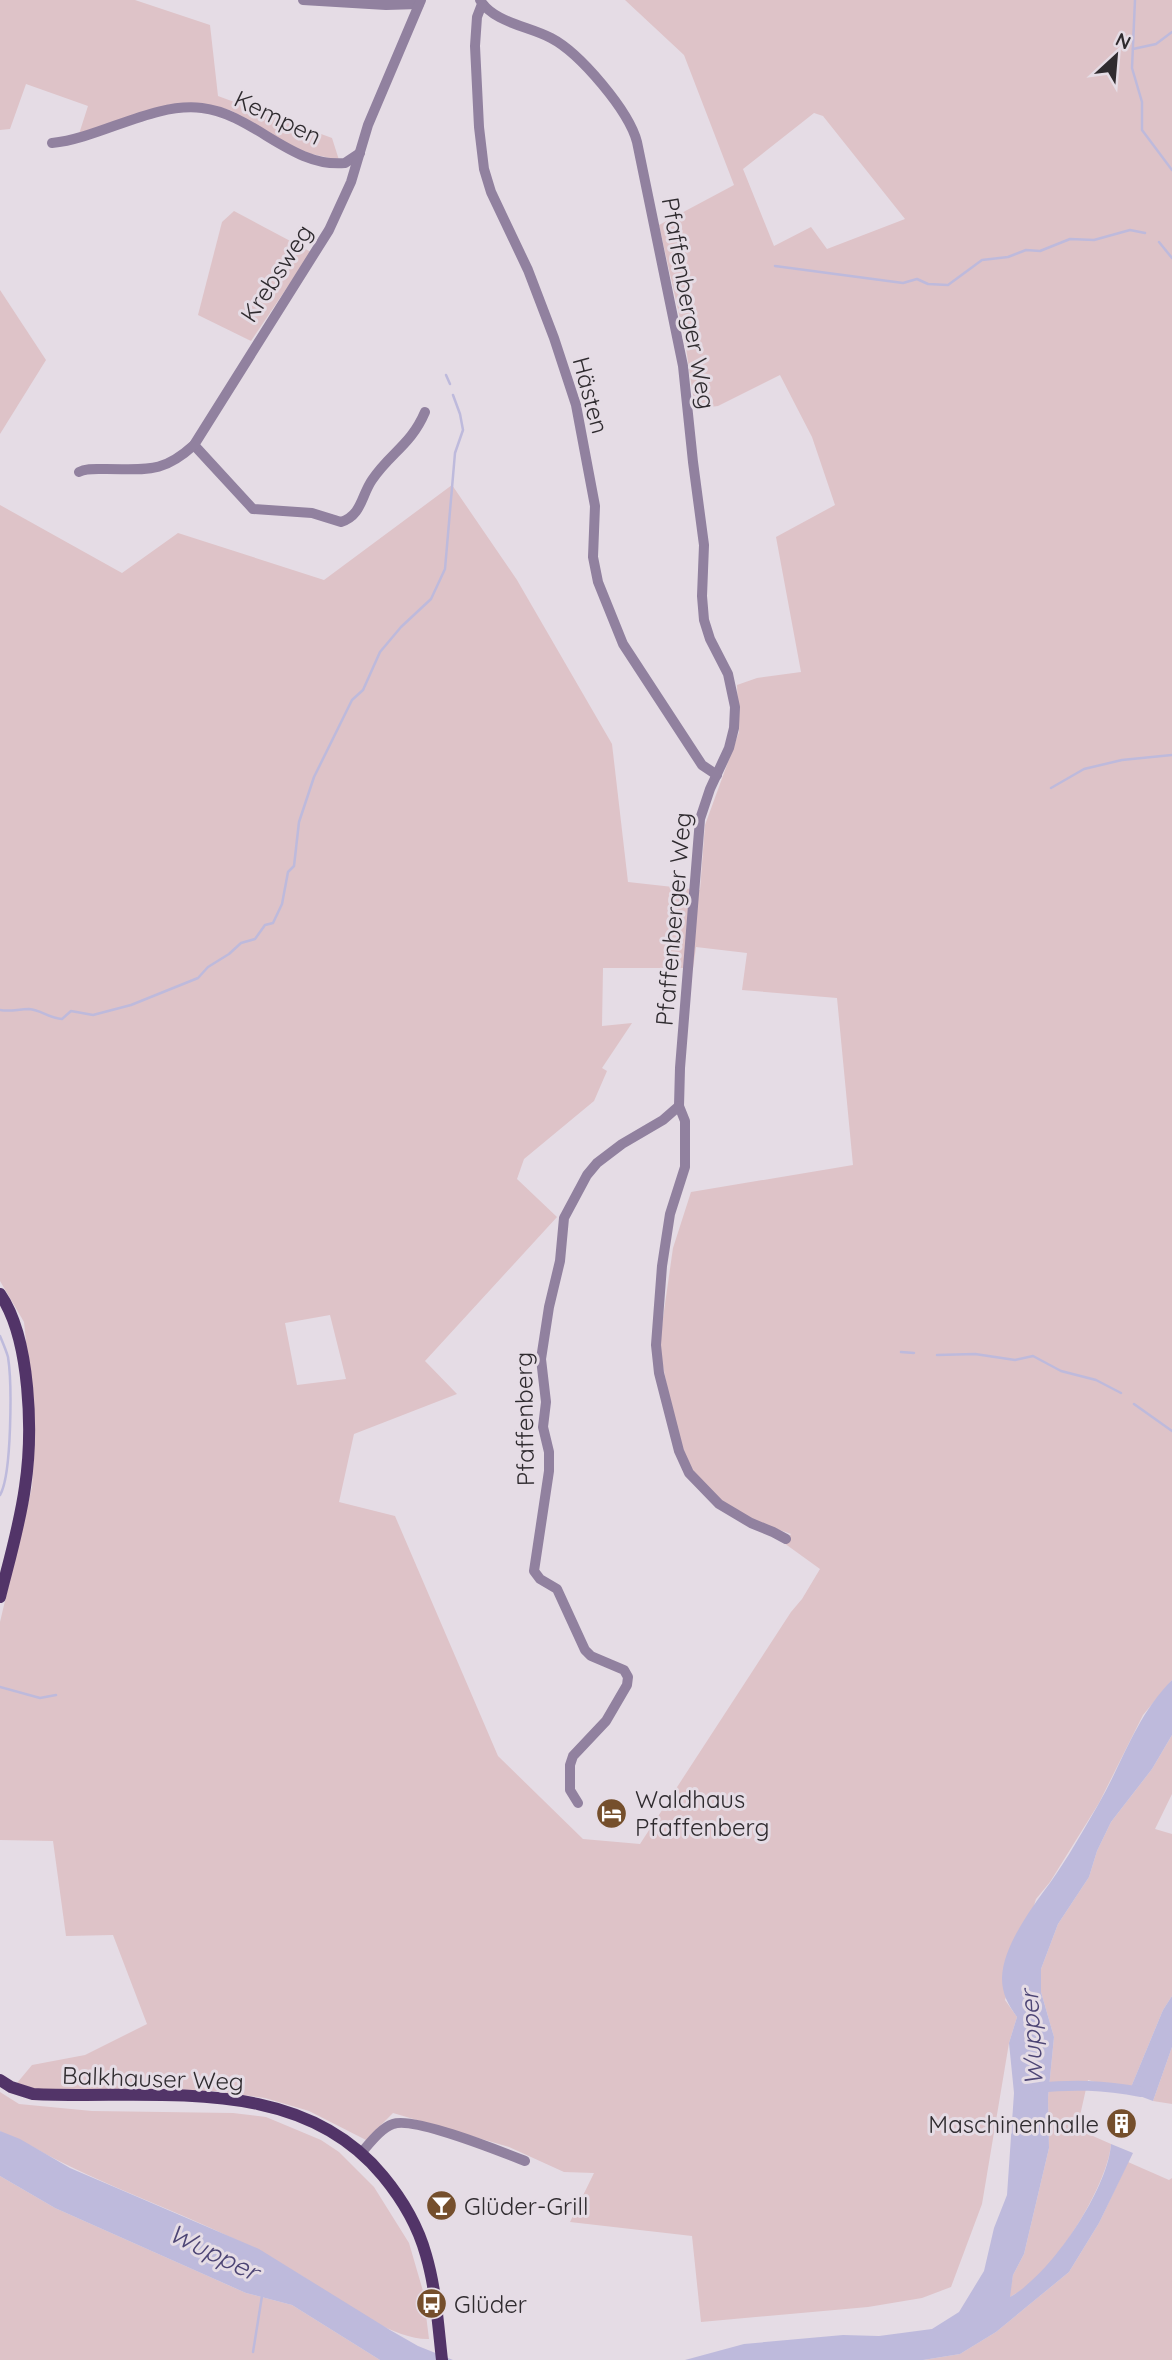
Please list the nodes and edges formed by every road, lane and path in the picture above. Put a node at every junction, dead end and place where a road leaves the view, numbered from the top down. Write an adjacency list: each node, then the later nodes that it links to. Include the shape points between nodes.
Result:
1 (303, 0): 2 (street, via 386,5)
2 (420, 2): 5 (street, Krebsweg)
3 (481, 2): 9 (street, Hästen, via 475,46 484,169 535,290 573,397 595,506 593,557 598,582 623,644 702,765); 9 (street, Pfaffenberger Weg, via 500,17 567,48 599,81 635,135 683,366 704,545 704,620 735,701 732,740)
4 (52, 143): 5 (street, Kempen, via 195,107 226,114 317,160 345,163)
5 (360, 152): 7 (street, Krebsweg, via 322,242)
6 (425, 412): 7 (street, via 410,440 370,481 358,510 339,523 312,513 253,509)
7 (194, 444): 8 (street, Krebsweg, via 161,468)
8 (79, 472)
9 (717, 775): 10 (street, Pfaffenberger Weg, via 700,819)
10 (679, 1107): 12 (street, Pfaffenberger Weg, via 685,1121 685,1167 668,1228 656,1345 659,1373 689,1473 719,1504); 14 (street, Pfaffenberg, via 603,1158 587,1175 564,1218 541,1359 549,1471 534,1571 557,1589 591,1657 624,1670 628,1677 606,1721 573,1756 570,1790)
11 (0, 1294): 13 (main road, via 20,1339 28,1434 24,1494)
12 (786, 1539)
13 (0, 1597)
14 (578, 1803)
15 (0, 2080): 16 (main road, Balkhauser Weg, via 33,2094 213,2097 261,2103 307,2118)
16 (361, 2153): 17 (street, via 387,2126 403,2122); 18 (main road, Balkhauser Weg, via 390,2185 413,2221 426,2254)
17 (525, 2161)
18 (442, 2360)

